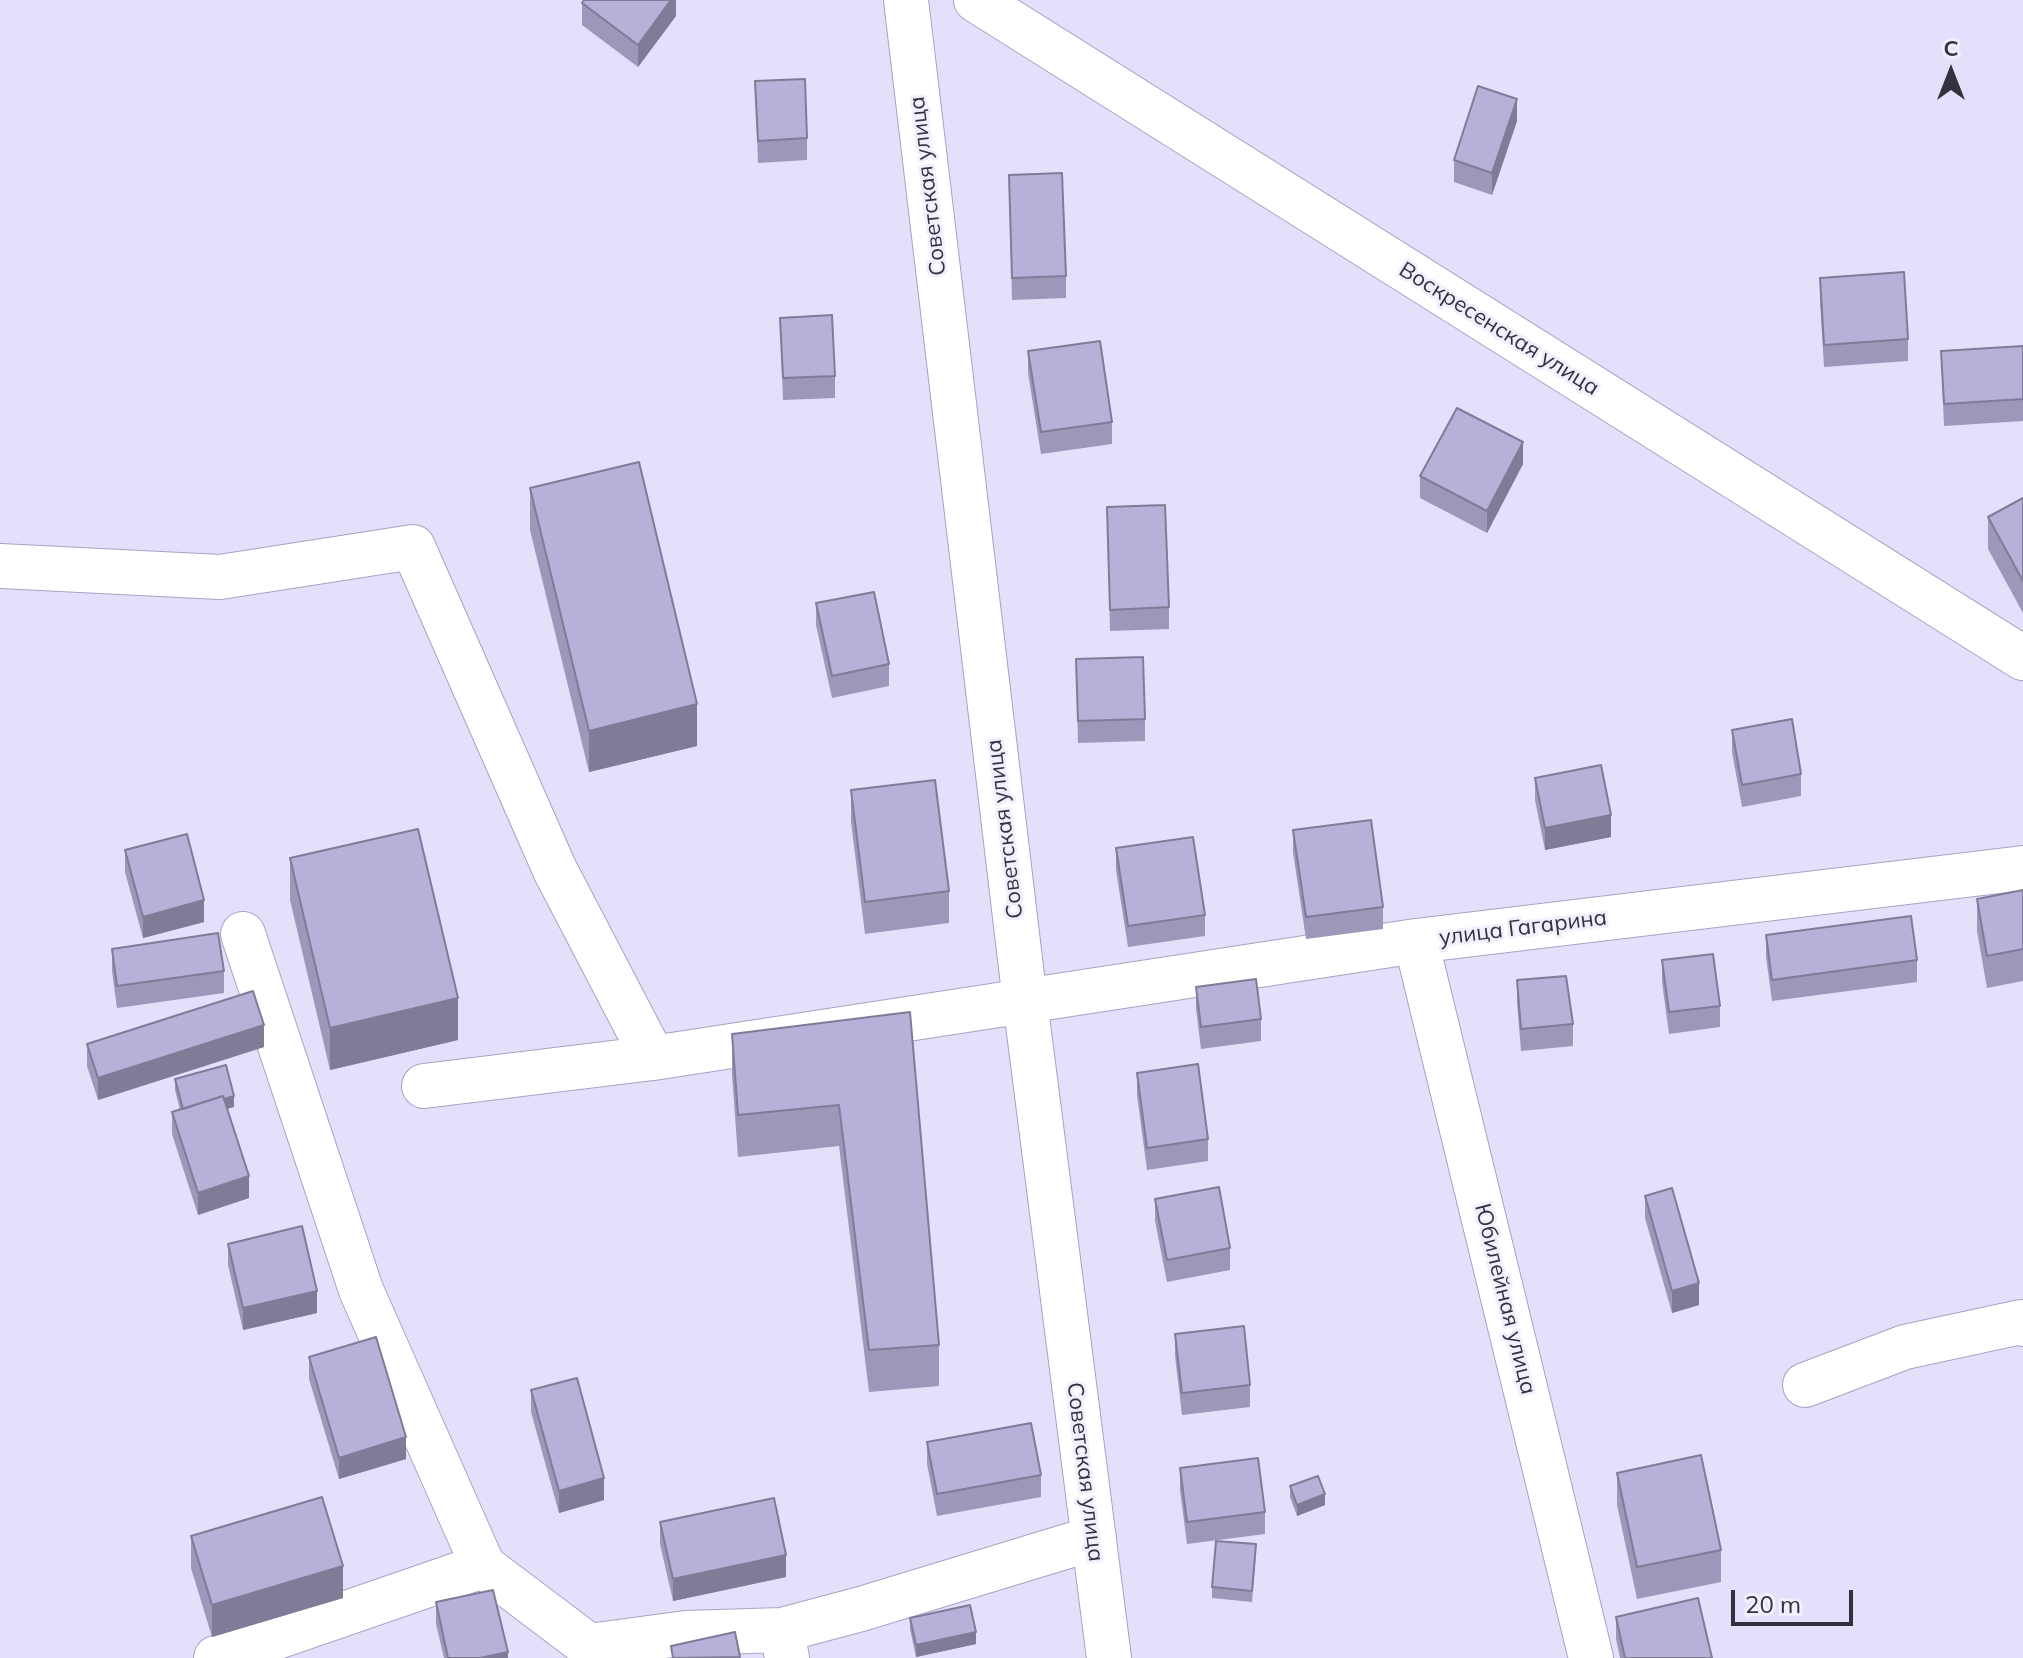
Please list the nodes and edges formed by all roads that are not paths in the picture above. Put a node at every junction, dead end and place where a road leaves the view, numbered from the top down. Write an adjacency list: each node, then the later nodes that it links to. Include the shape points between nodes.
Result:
1 (906, 0): 8 (street, Советская улица)
2 (976, 0): 4 (street, Воскресенская улица)
3 (0, 566): 9 (street, via 220,577 413,547 555,870)
4 (2023, 658)
5 (2023, 868): 7 (street, улица Гагарина)
6 (243, 934): 14 (street, via 361,1290)
7 (1416, 941): 8 (street, улица Гагарина); 19 (street, Юбилейная улица)
8 (1025, 1001): 9 (street, улица Гагарина); 13 (street, Советская улица)
9 (653, 1058): 10 (street, улица Гагарина)
10 (424, 1086)
11 (2023, 1324): 12 (street, via 1905,1347)
12 (1805, 1385)
13 (1094, 1538): 15 (street, via 861,1609); 18 (street, Советская улица)
14 (483, 1566): 16 (street); 17 (street)
15 (784, 1644): 16 (street, via 686,1633)
16 (589, 1652)
17 (216, 1658)
18 (1109, 1658)
19 (1591, 1658)

